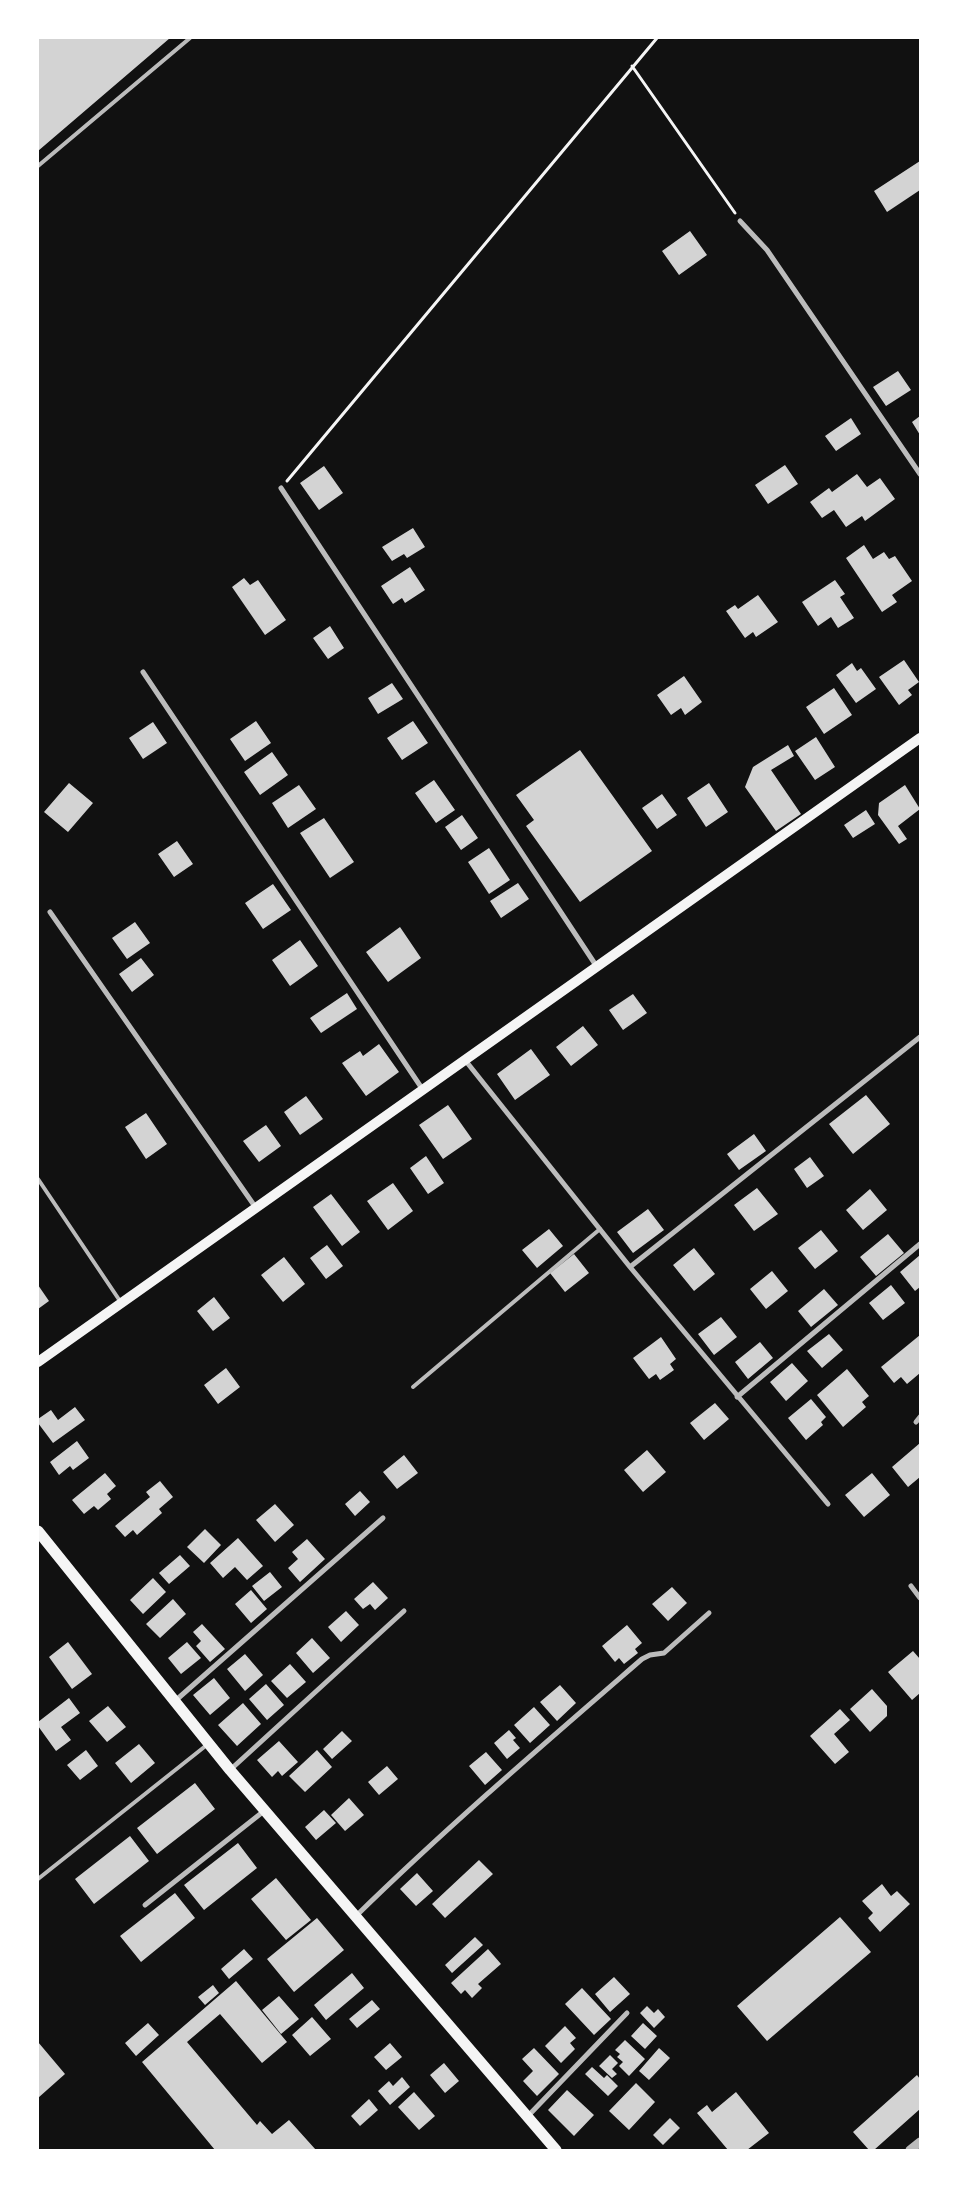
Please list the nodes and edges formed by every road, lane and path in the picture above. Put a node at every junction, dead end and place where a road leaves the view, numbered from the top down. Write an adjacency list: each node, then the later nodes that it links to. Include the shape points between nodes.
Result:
1 (190, 38): 4 (lane)
2 (656, 38): 3 (path)
3 (632, 66): 5 (path); 7 (path)
4 (38, 166)
5 (740, 221): 6 (street, via 772,257)
6 (920, 474)
7 (281, 488): 11 (street)
8 (143, 672): 14 (street)
9 (920, 738): 11 (main road)
10 (50, 912): 16 (street)
11 (597, 967): 13 (main road)
12 (920, 1037): 19 (street)
13 (465, 1060): 14 (main road); 17 (street)
14 (423, 1090): 16 (main road)
15 (38, 1178): 20 (lane)
16 (256, 1208): 20 (main road)
17 (600, 1229): 19 (street); 22 (lane)
18 (920, 1244): 23 (street)
19 (630, 1267): 23 (street)
20 (121, 1303): 21 (main road)
21 (38, 1362)
22 (412, 1387)
23 (737, 1397): 24 (street)
24 (828, 1504)
25 (383, 1518): 31 (street)
26 (38, 1531): 31 (main road)
27 (911, 1586): 28 (street)
28 (920, 1598)
29 (404, 1611): 33 (street)
30 (709, 1613): 37 (street, via 664,1653 642,1659 472,1808)
31 (175, 1702): 32 (main road)
32 (209, 1744): 33 (main road); 35 (lane)
33 (230, 1770): 34 (main road)
34 (265, 1811): 36 (street); 37 (main road)
35 (38, 1879)
36 (145, 1905)
37 (355, 1917): 39 (main road)
38 (627, 2013): 39 (street)
39 (528, 2117): 41 (main road)
40 (920, 2142): 42 (street)
41 (556, 2150)
42 (910, 2150)

